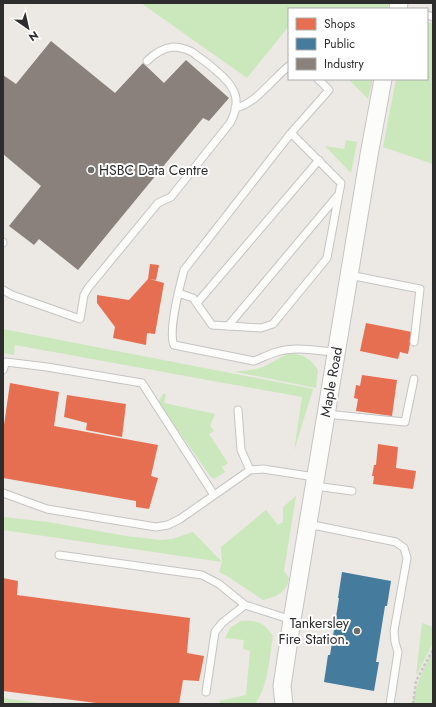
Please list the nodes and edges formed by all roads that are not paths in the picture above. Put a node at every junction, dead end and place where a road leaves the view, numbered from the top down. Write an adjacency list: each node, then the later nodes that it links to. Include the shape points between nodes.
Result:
1 (147, 61): 5 (lane, via 163,50 174,47 196,54 232,87 236,98)
2 (288, 67): 5 (lane, via 258,96)
3 (319, 80): 6 (lane, via 329,90)
4 (383, 80): 9 (street, Maple Road)
5 (235, 108): 10 (lane, via 230,123 171,197 158,203 88,288 84,295 80,319 18,298)
6 (291, 133): 7 (lane); 11 (lane, via 184,270)
7 (319, 160): 8 (lane, via 341,183); 12 (lane)
8 (339, 194): 13 (lane); 13 (lane, via 328,258 273,324 261,328)
9 (349, 275): 14 (lane, via 420,289); 15 (street, Maple Road)
10 (3, 290)
11 (178, 293): 12 (lane, via 193,298); 15 (lane, via 171,340 174,345 254,360 294,349)
12 (197, 303): 13 (lane, via 212,324)
13 (228, 326)
14 (414, 342)
15 (337, 352): 19 (street, Maple Road)
16 (3, 370): 24 (lane, via 6,362 142,383)
17 (414, 379): 19 (lane, via 405,422)
18 (238, 410): 20 (lane, via 241,450)
19 (326, 414): 21 (street, Maple Road)
20 (250, 470): 21 (lane, via 263,469); 24 (lane)
21 (315, 482): 22 (lane); 25 (street, Maple Road)
22 (352, 491)
23 (3, 493): 24 (lane, via 47,509 156,527 174,523)
24 (214, 495)
25 (308, 524): 28 (street, Maple Road); 34 (lane, via 396,542 404,548 407,558 394,631 398,652)
26 (59, 555): 27 (lane, via 202,575 219,584)
27 (244, 605): 28 (lane); 30 (lane, via 222,623 216,632)
28 (292, 620): 29 (street, Maple Road)
29 (282, 686): 31 (street, Maple Road); 32 (street, Maple Road); 33 (street)
30 (206, 692)
31 (271, 704)
32 (284, 704)
33 (289, 704)
34 (390, 704)

